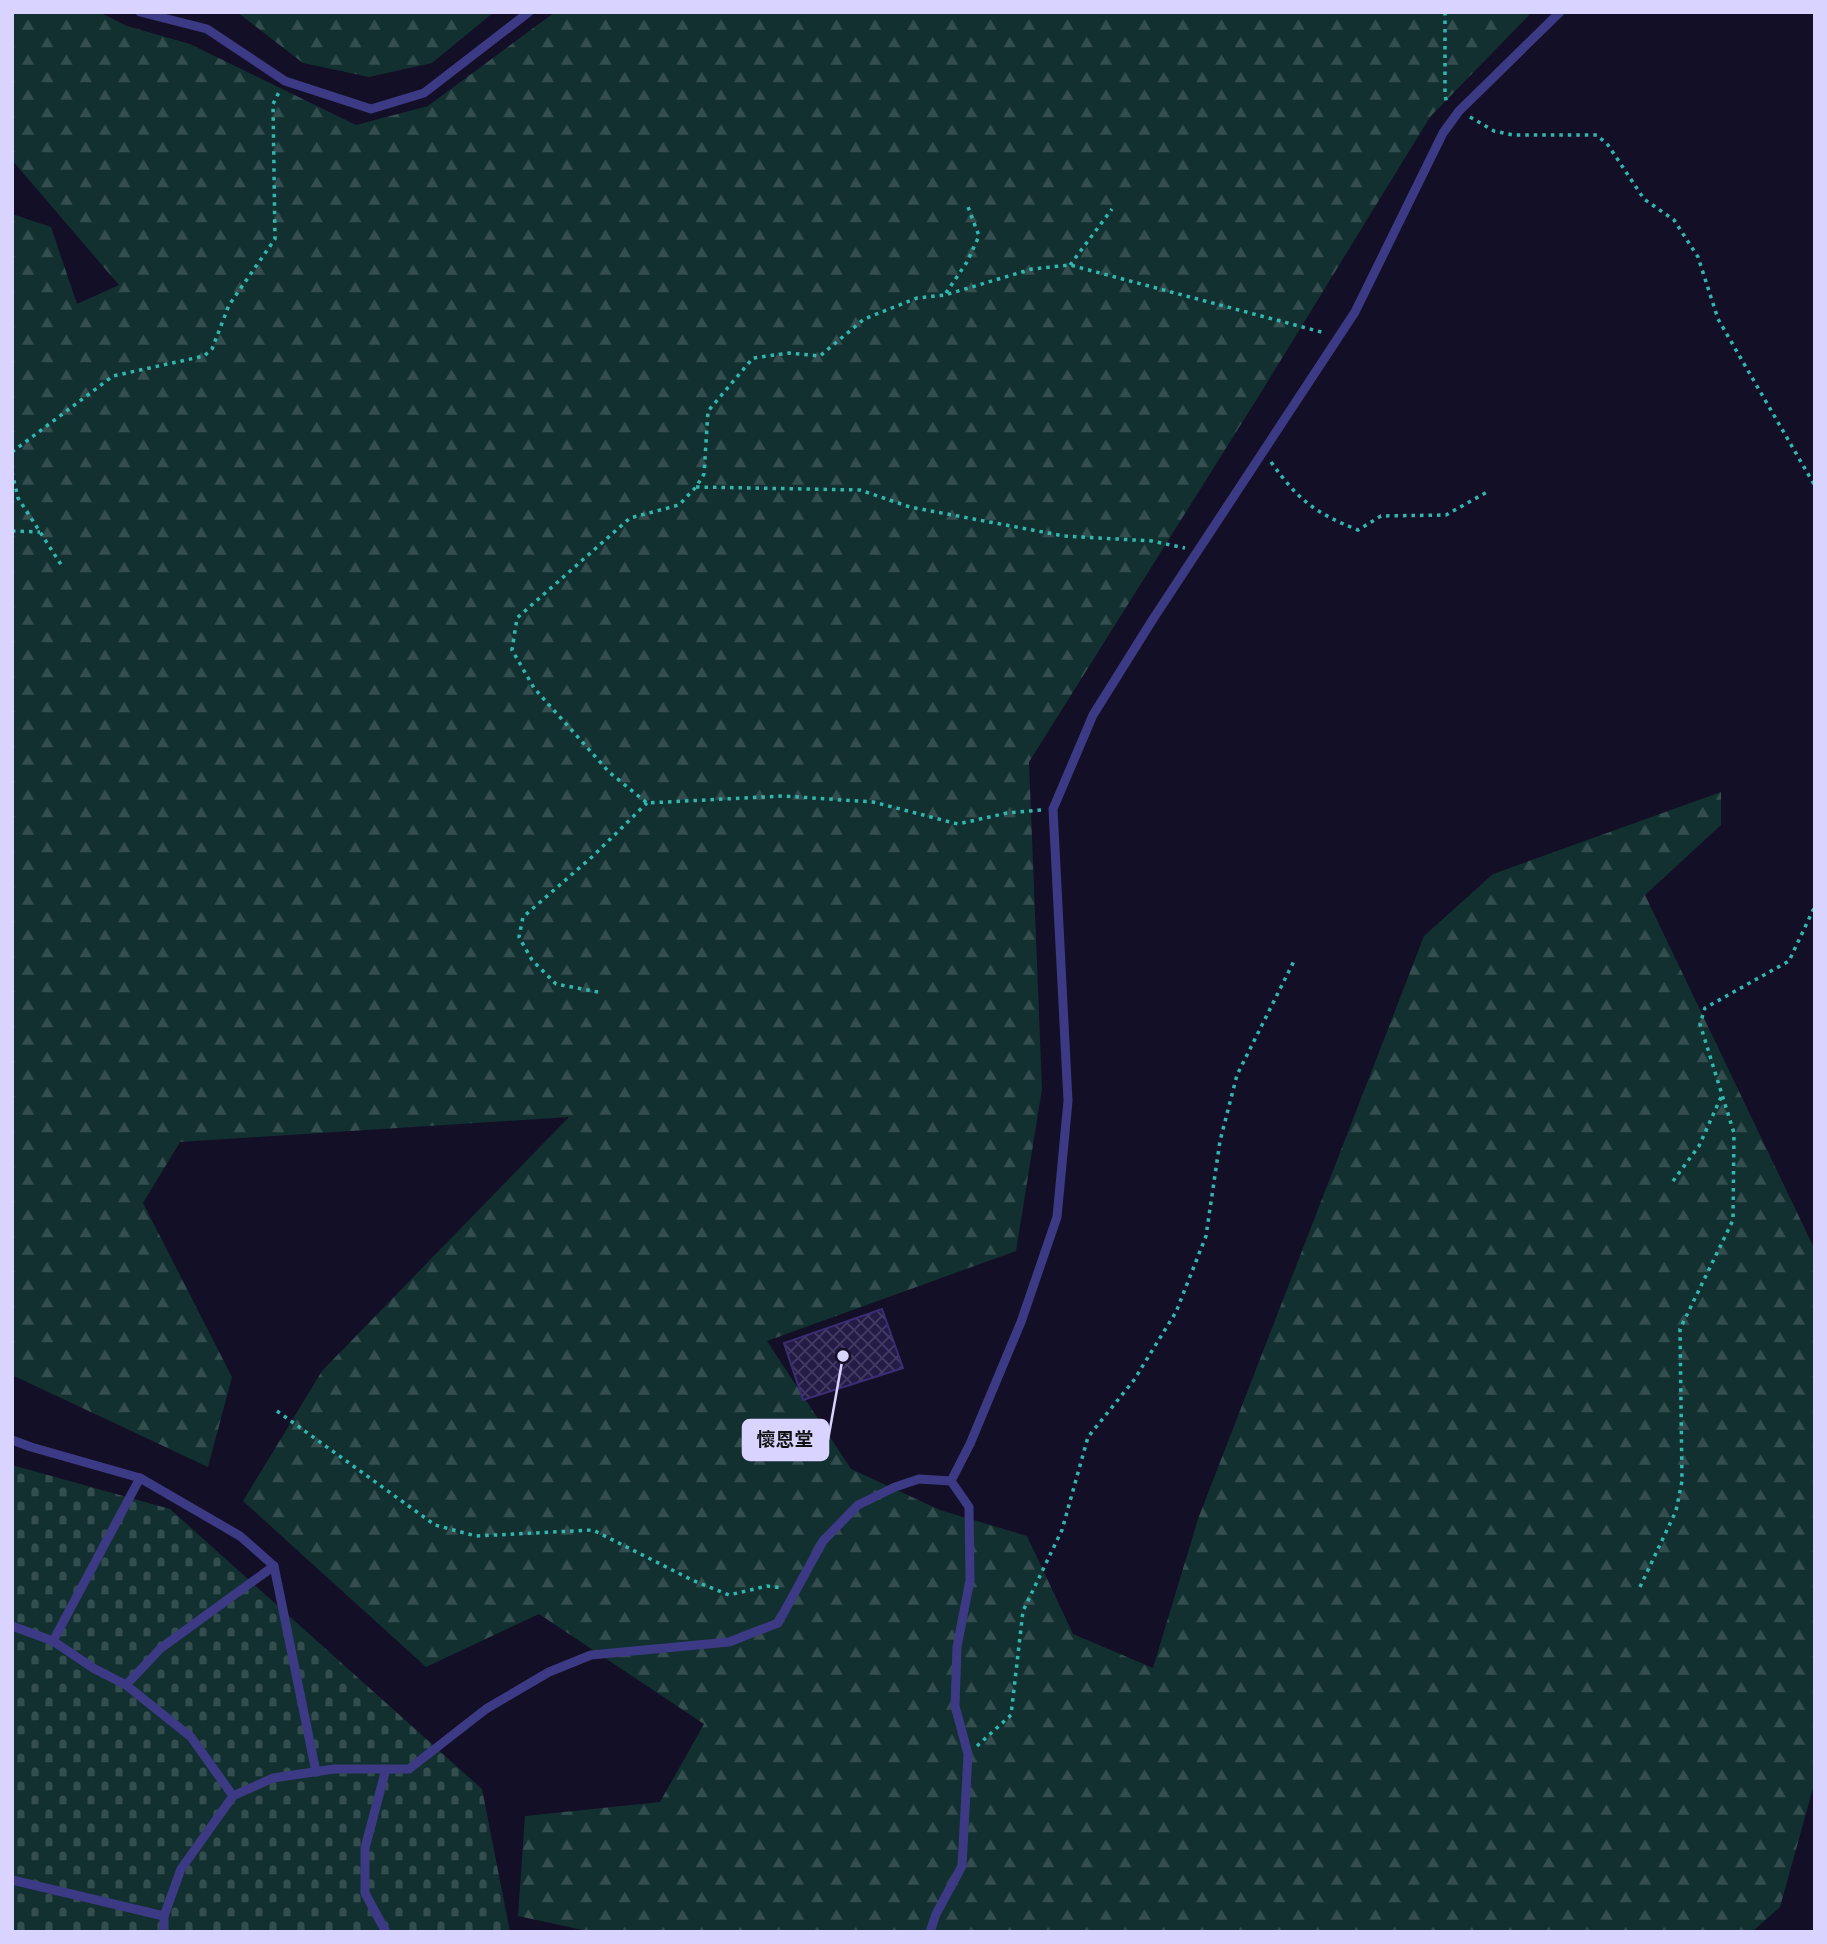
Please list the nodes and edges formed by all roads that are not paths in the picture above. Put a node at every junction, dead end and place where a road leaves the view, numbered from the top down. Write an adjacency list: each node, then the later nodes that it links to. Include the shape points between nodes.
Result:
1 (141, 12): 2 (lane, via 206,29 285,81 371,109 424,93)
2 (529, 12)
3 (1560, 12): 6 (lane, via 1459,111 1443,133 1355,312 1093,715 1053,809 1068,1101 1057,1217 1021,1322)
4 (12, 1440): 5 (lane)
5 (141, 1478): 7 (lane, via 240,1536); 9 (lane)
6 (951, 1481): 11 (lane, via 919,1479 858,1505 823,1541 778,1623 729,1642 591,1655 549,1672 486,1709 409,1769); 18 (lane, via 968,1507 971,1580 957,1647 955,1706 968,1754 962,1866)
7 (274, 1566): 10 (lane, via 161,1648); 12 (lane)
8 (12, 1626): 9 (lane)
9 (52, 1641): 10 (lane)
10 (126, 1685): 13 (lane, via 191,1737)
11 (386, 1769): 12 (lane); 17 (lane, via 365,1848 365,1893)
12 (317, 1772): 13 (lane, via 273,1778)
13 (233, 1796): 15 (lane, via 181,1869)
14 (12, 1880): 15 (lane)
15 (164, 1916): 16 (lane)
16 (164, 1932)
17 (386, 1932)
18 (930, 1932)

